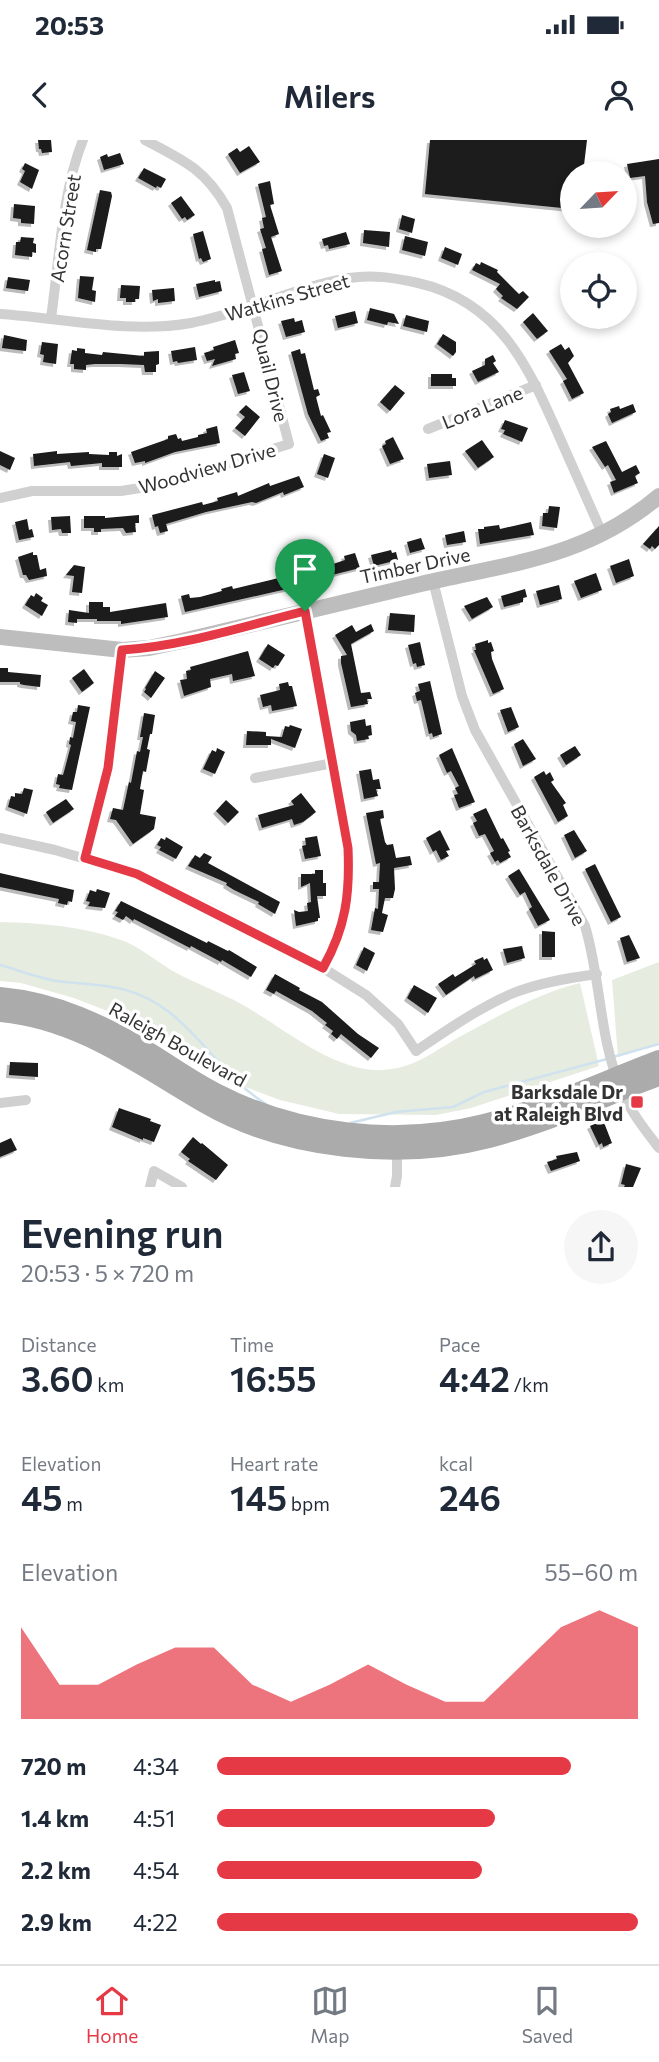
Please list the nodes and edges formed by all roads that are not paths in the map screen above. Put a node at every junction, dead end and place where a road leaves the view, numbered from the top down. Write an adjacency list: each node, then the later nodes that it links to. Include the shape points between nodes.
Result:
1 (83, 140): 5 (street, Acorn Street, via 70,188)
2 (145, 140): 3 (street, Quail Drive, via 197,169 218,191 227,208)
3 (253, 305): 5 (street, Watkins Street, via 190,323 158,326); 6 (street, Watkins Street, via 304,288 368,276 432,286 458,298 503,333); 8 (street, Quail Drive)
4 (0, 314): 5 (street, Watkins Street)
5 (51, 318)
6 (537, 385): 7 (street, Lora Lane); 11 (street, Watkins Street)
7 (428, 429)
8 (289, 444): 10 (street, Woodview Drive, via 159,485 121,491 32,491)
9 (659, 496): 11 (street, Timber Drive)
10 (0, 498)
11 (602, 533): 12 (street, Timber Drive, via 542,558)
12 (433, 581): 13 (street, Timber Drive); 21 (street, Barksdale Drive, via 475,730 573,902)
13 (305, 611): 15 (street, Timber Drive, via 182,641); 16 (street)
14 (0, 637): 15 (street, Timber Drive)
15 (122, 650): 19 (street, via 108,768)
16 (333, 763): 17 (street); 20 (street, via 348,848 349,885 345,915)
17 (255, 778)
18 (0, 838): 19 (street)
19 (85, 858): 20 (street, via 137,874)
20 (323, 968): 21 (street, via 366,995 398,1024 416,1051 513,993)
21 (597, 974): 26 (street, Barksdale Drive, via 603,1023)
22 (0, 996): 29 (main road, Raleigh Boulevard, via 43,1003 88,1018 216,1092 259,1111)
23 (0, 1013): 29 (main road, Raleigh Boulevard, via 40,1019 82,1034 209,1107 254,1127 315,1143 374,1150)
24 (659, 1059): 26 (main road, Raleigh Boulevard)
25 (659, 1077): 26 (main road, Raleigh Boulevard)
26 (619, 1083): 29 (main road, Raleigh Boulevard, via 522,1129 489,1139 429,1150); 30 (street, Barksdale Drive, via 637,1120)
27 (26, 1100): 28 (street)
28 (0, 1103)
29 (397, 1142): 33 (street)
30 (659, 1148)
31 (150, 1187): 32 (street, via 154,1171)
32 (182, 1187)
33 (395, 1187)

